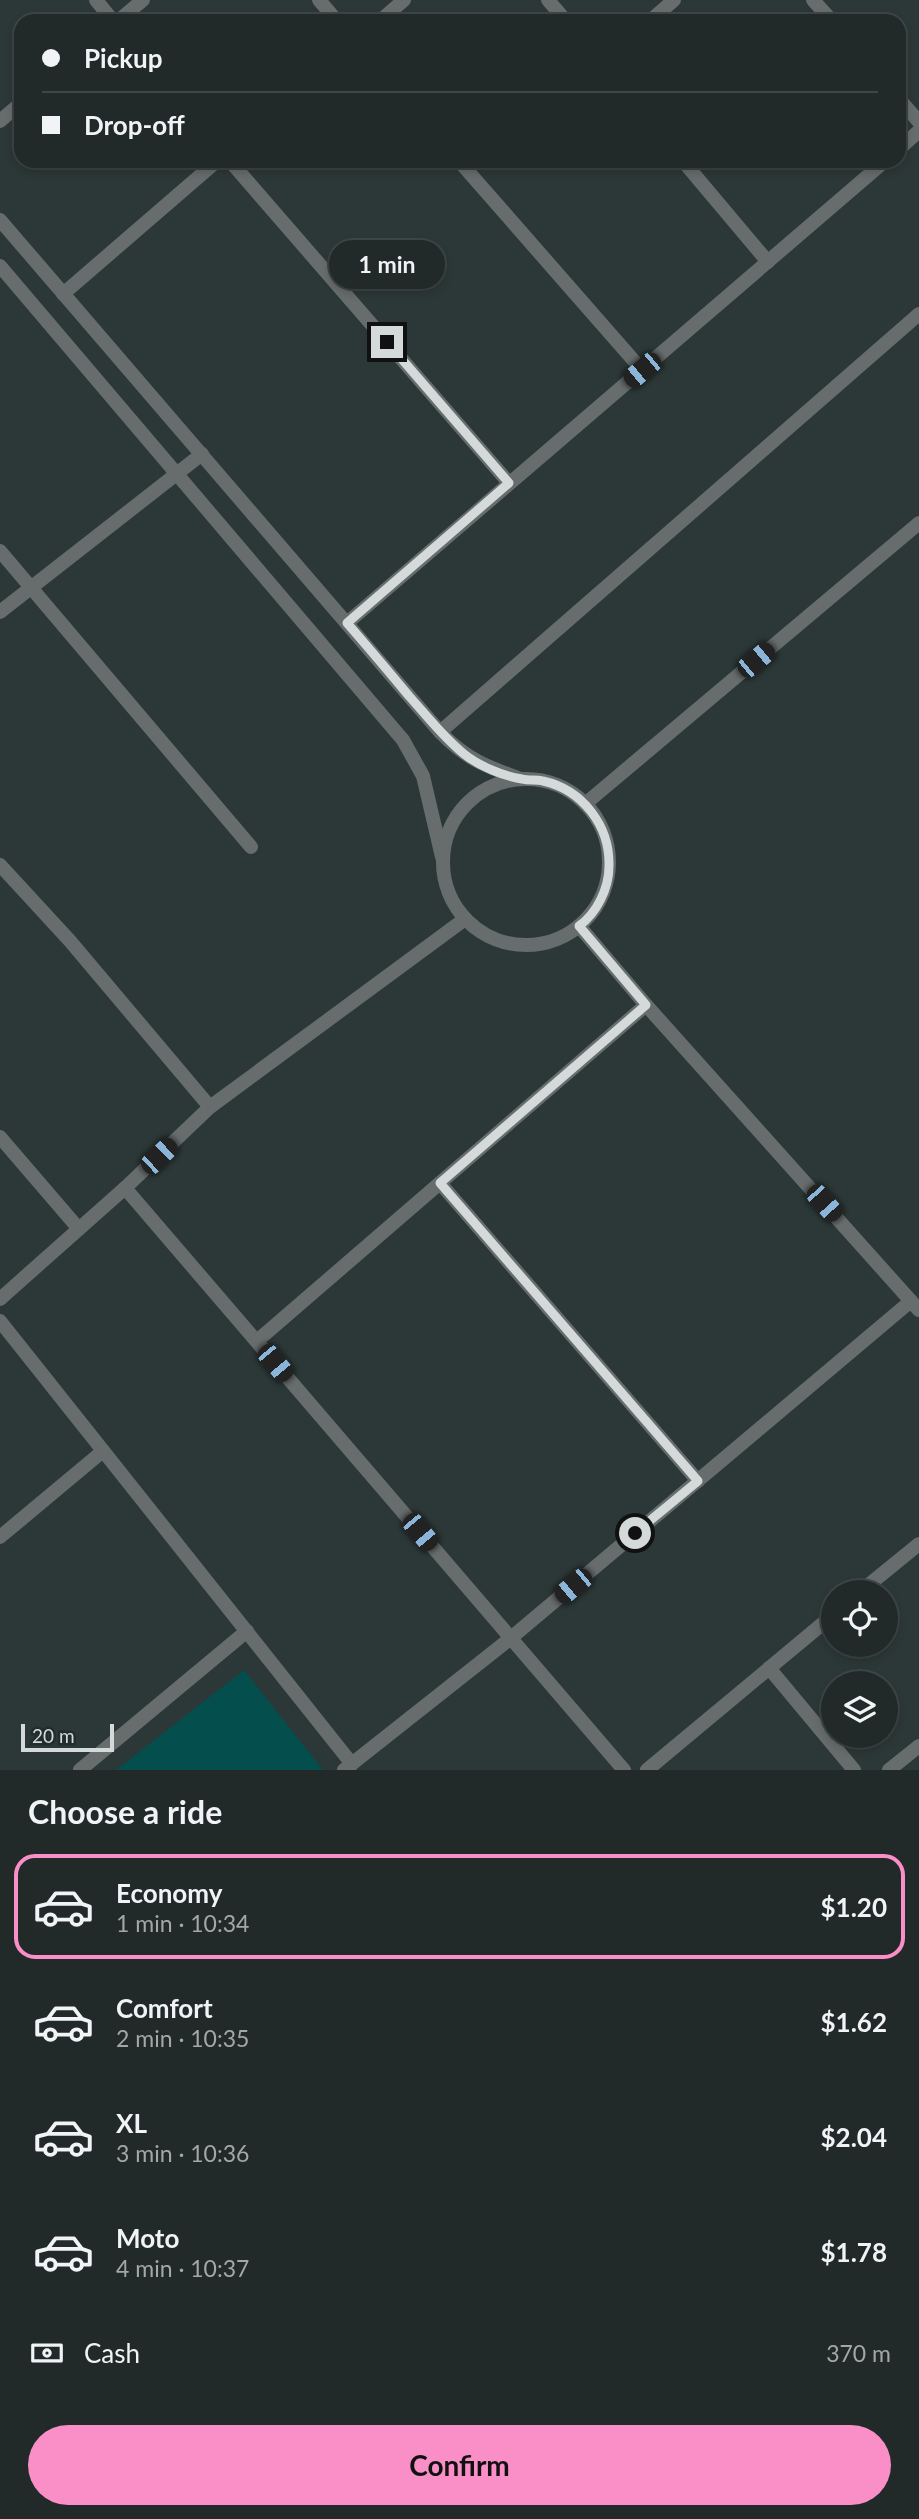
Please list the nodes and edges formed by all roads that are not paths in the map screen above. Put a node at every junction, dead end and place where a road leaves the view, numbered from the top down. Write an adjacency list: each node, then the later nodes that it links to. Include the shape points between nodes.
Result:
1 (96, 0): 8 (street)
2 (142, 0): 9 (street)
3 (319, 0): 10 (street)
4 (404, 0): 11 (street)
5 (548, 0): 12 (street)
6 (674, 0): 13 (street)
7 (813, 0): 14 (street)
8 (109, 14)
9 (125, 14)
10 (331, 14)
11 (388, 14)
12 (560, 14)
13 (658, 14)
14 (826, 14)
15 (906, 107): 18 (street)
16 (14, 109): 17 (street)
17 (0, 121)
18 (919, 122)
19 (209, 168): 27 (street)
20 (236, 168): 32 (street)
21 (465, 168): 29 (street)
22 (689, 168): 25 (street)
23 (877, 168): 25 (street)
24 (0, 220): 27 (street)
25 (768, 262): 29 (street)
26 (0, 266): 31 (street)
27 (64, 294): 30 (street)
28 (919, 314): 38 (street)
29 (642, 370): 32 (street)
30 (202, 454): 31 (street); 37 (street)
31 (176, 475): 35 (street); 42 (street, via 403,740 423,776)
32 (509, 483): 37 (street)
33 (919, 523): 40 (street)
34 (0, 551): 35 (street)
35 (32, 586): 36 (street); 41 (street)
36 (0, 612)
37 (347, 623): 38 (street)
38 (440, 732): 39 (street, via 467,757)
39 (522, 779): 40 (street, via 561,787); 42 (street, via 501,783 467,803 454,819)
40 (585, 804): 45 (street, via 603,829 610,868 597,906)
41 (251, 847)
42 (442, 857): 44 (street, via 450,896)
43 (0, 865): 47 (street)
44 (465, 919): 45 (street, via 491,938 510,944 551,942); 47 (street)
45 (579, 926): 46 (street)
46 (646, 1005): 49 (street); 53 (street)
47 (211, 1107): 50 (street)
48 (0, 1137): 51 (street)
49 (440, 1183): 55 (street); 57 (street)
50 (125, 1188): 51 (street); 55 (street)
51 (79, 1229): 52 (street)
52 (0, 1299)
53 (915, 1305): 57 (street)
54 (0, 1321): 56 (street)
55 (257, 1341): 63 (street)
56 (103, 1451): 58 (street); 62 (street)
57 (698, 1481): 63 (street)
58 (0, 1537)
59 (919, 1544): 60 (street)
60 (875, 1580)
61 (821, 1625): 64 (street)
62 (247, 1631): 66 (street); 67 (street)
63 (511, 1638): 66 (street); 68 (street)
64 (769, 1668): 69 (street); 70 (street)
65 (919, 1746): 71 (street)
66 (348, 1767)
67 (80, 1770)
68 (624, 1770)
69 (647, 1770)
70 (855, 1770)
71 (890, 1770)

